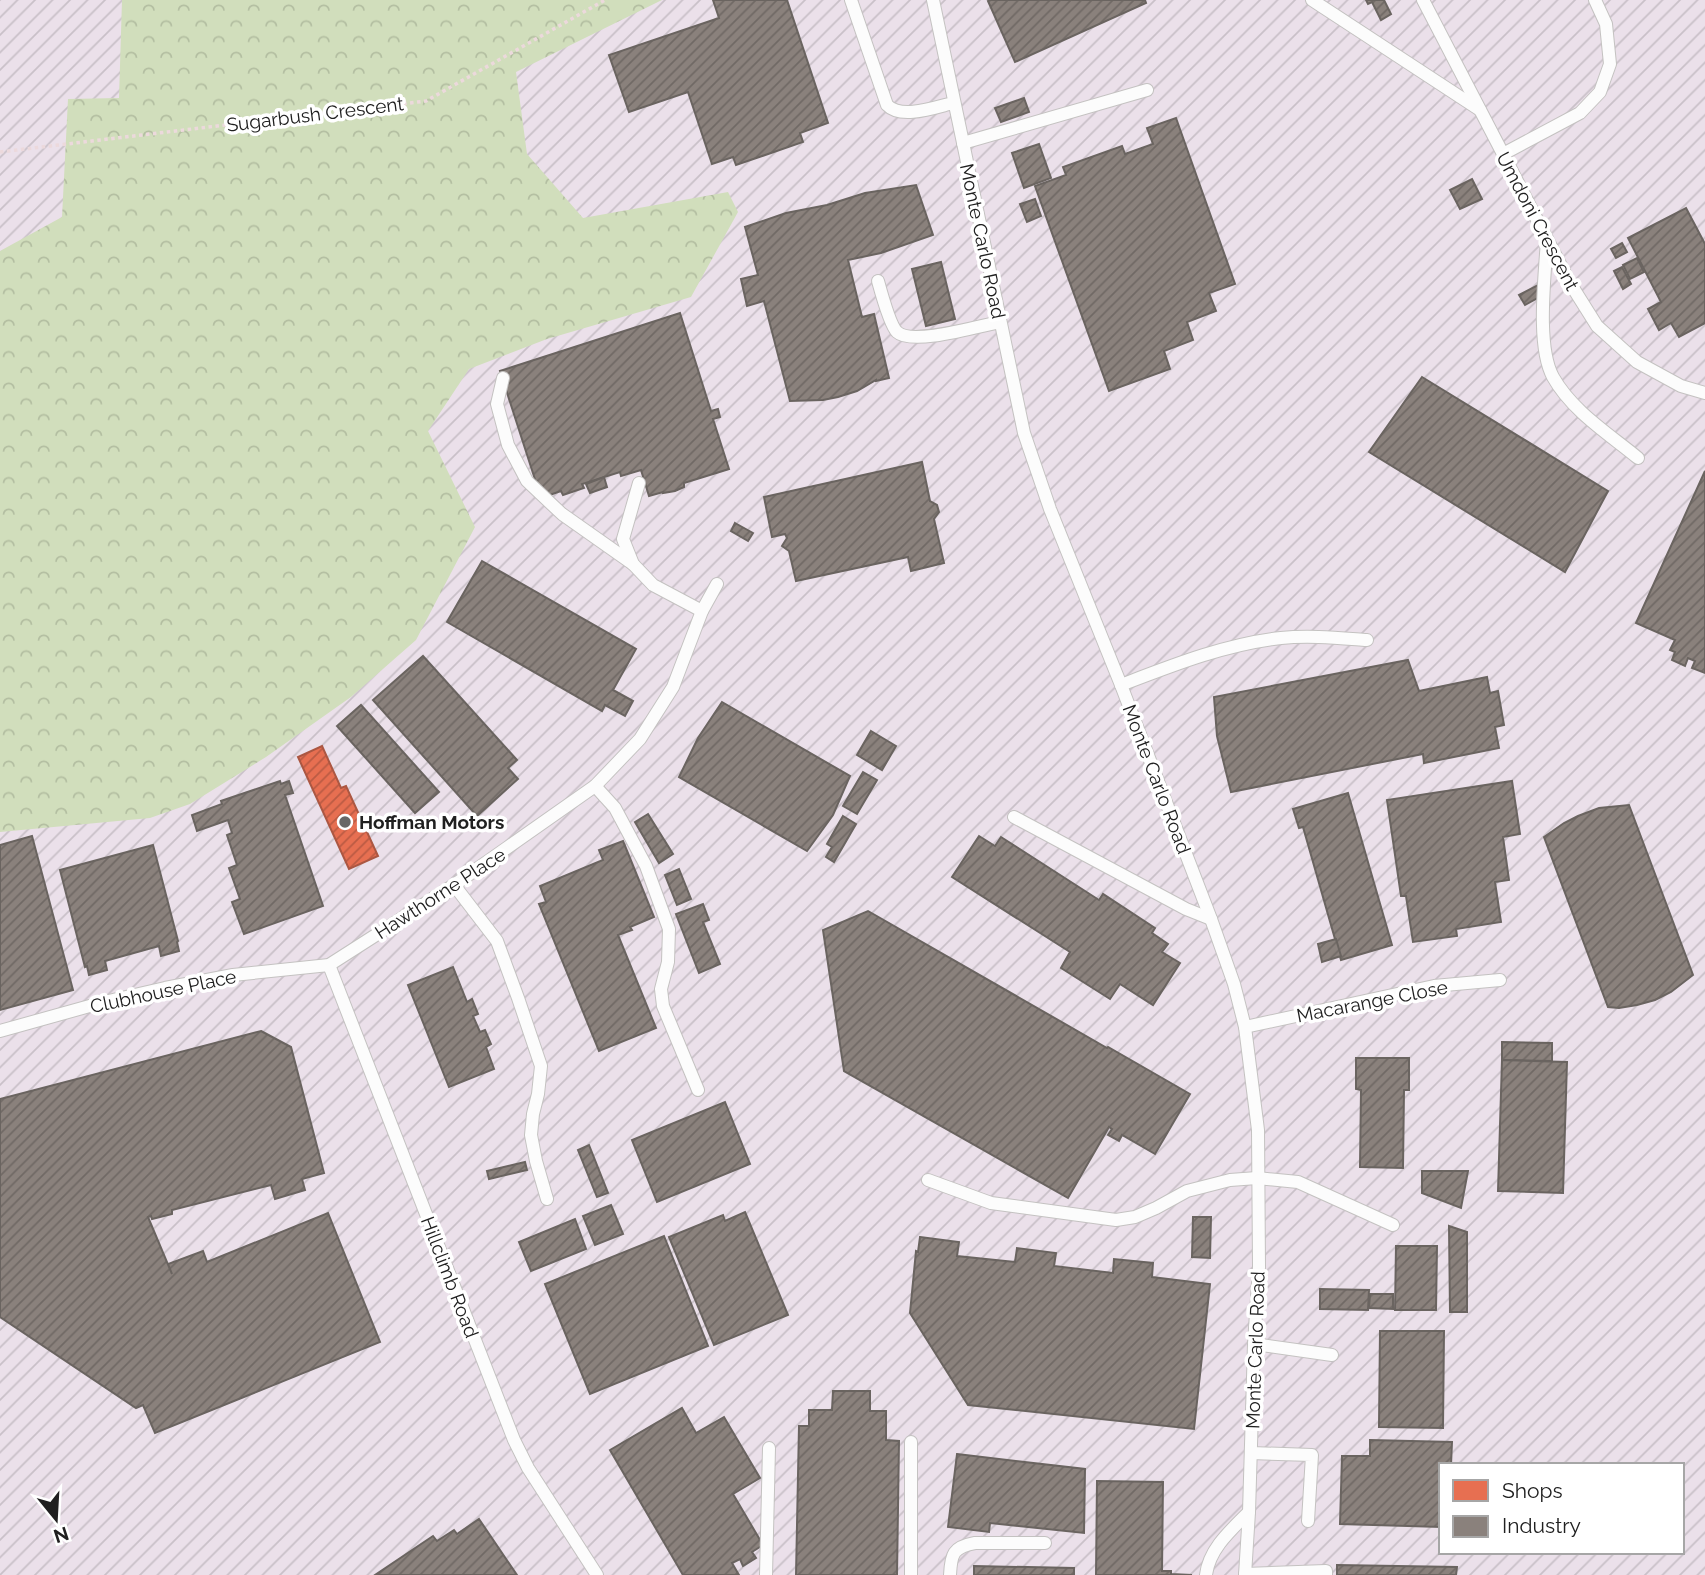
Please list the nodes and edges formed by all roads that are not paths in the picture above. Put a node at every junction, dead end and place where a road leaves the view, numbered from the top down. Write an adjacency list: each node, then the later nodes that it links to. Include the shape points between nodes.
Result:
1 (851, 0): 7 (lane, via 890,108 918,111)
2 (933, 0): 7 (lane, Monte Carlo Road)
3 (1312, 0): 8 (lane)
4 (1423, 0): 8 (lane, Umdoni Crescent)
5 (1595, 0): 10 (lane, via 1606,24 1610,64 1600,92 1580,113)
6 (1147, 90): 9 (lane)
7 (954, 103): 9 (lane, Monte Carlo Road)
8 (1480, 110): 10 (lane, Umdoni Crescent)
9 (963, 143): 13 (lane, Monte Carlo Road)
10 (1503, 154): 11 (lane, Umdoni Crescent)
11 (1547, 239): 15 (lane, Umdoni Crescent, via 1597,326 1637,362 1681,386); 16 (lane, via 1543,337 1553,377 1583,413)
12 (877, 281): 13 (lane, via 895,330 905,337 937,336)
13 (1000, 322): 22 (lane, Monte Carlo Road, via 1024,433)
14 (502, 378): 18 (lane, via 497,404 508,445 527,481 562,514)
15 (1705, 393)
16 (1638, 458)
17 (639, 483): 18 (lane, via 623,539)
18 (633, 564): 20 (lane, via 653,585)
19 (717, 584): 20 (lane, Hawthorne Place)
20 (702, 611): 23 (lane, Hawthorne Place, via 673,687 640,739)
21 (1367, 640): 22 (lane, via 1321,637 1250,643)
22 (1121, 685): 26 (lane, Monte Carlo Road)
23 (595, 786): 25 (lane, Hawthorne Place); 31 (lane, via 615,808 646,866 669,929 663,1006)
24 (1014, 817): 26 (lane)
25 (454, 885): 27 (lane, Hawthorne Place); 34 (lane, via 497,941 541,1066 531,1135)
26 (1211, 919): 29 (lane, Monte Carlo Road)
27 (329, 965): 30 (lane, Clubhouse Place, via 165,988); 45 (lane, Hillclimb Road, via 514,1440)
28 (1500, 980): 29 (lane, Macarange Close, via 1434,986)
29 (1245, 1027): 32 (lane, Monte Carlo Road, via 1258,1130)
30 (0, 1031)
31 (698, 1090)
32 (1257, 1178): 33 (lane, via 1187,1191 1135,1217 1116,1220 991,1203); 35 (lane, via 1298,1182); 36 (lane, Monte Carlo Road, via 1259,1267)
33 (928, 1180)
34 (547, 1199)
35 (1393, 1225)
36 (1254, 1344): 37 (lane); 40 (lane, Monte Carlo Road)
37 (1332, 1355)
38 (911, 1442): 47 (lane)
39 (769, 1448): 46 (lane)
40 (1251, 1453): 41 (lane, Monte Carlo Road); 42 (lane, via 1312,1455)
41 (1249, 1512): 44 (lane, Monte Carlo Road); 49 (lane, via 1224,1535)
42 (1308, 1521)
43 (1045, 1543): 48 (lane, via 964,1545 952,1555)
44 (1245, 1574): 50 (lane, via 1326,1571)
45 (597, 1575)
46 (765, 1575)
47 (911, 1575)
48 (950, 1575)
49 (1206, 1575)
50 (1326, 1575)

